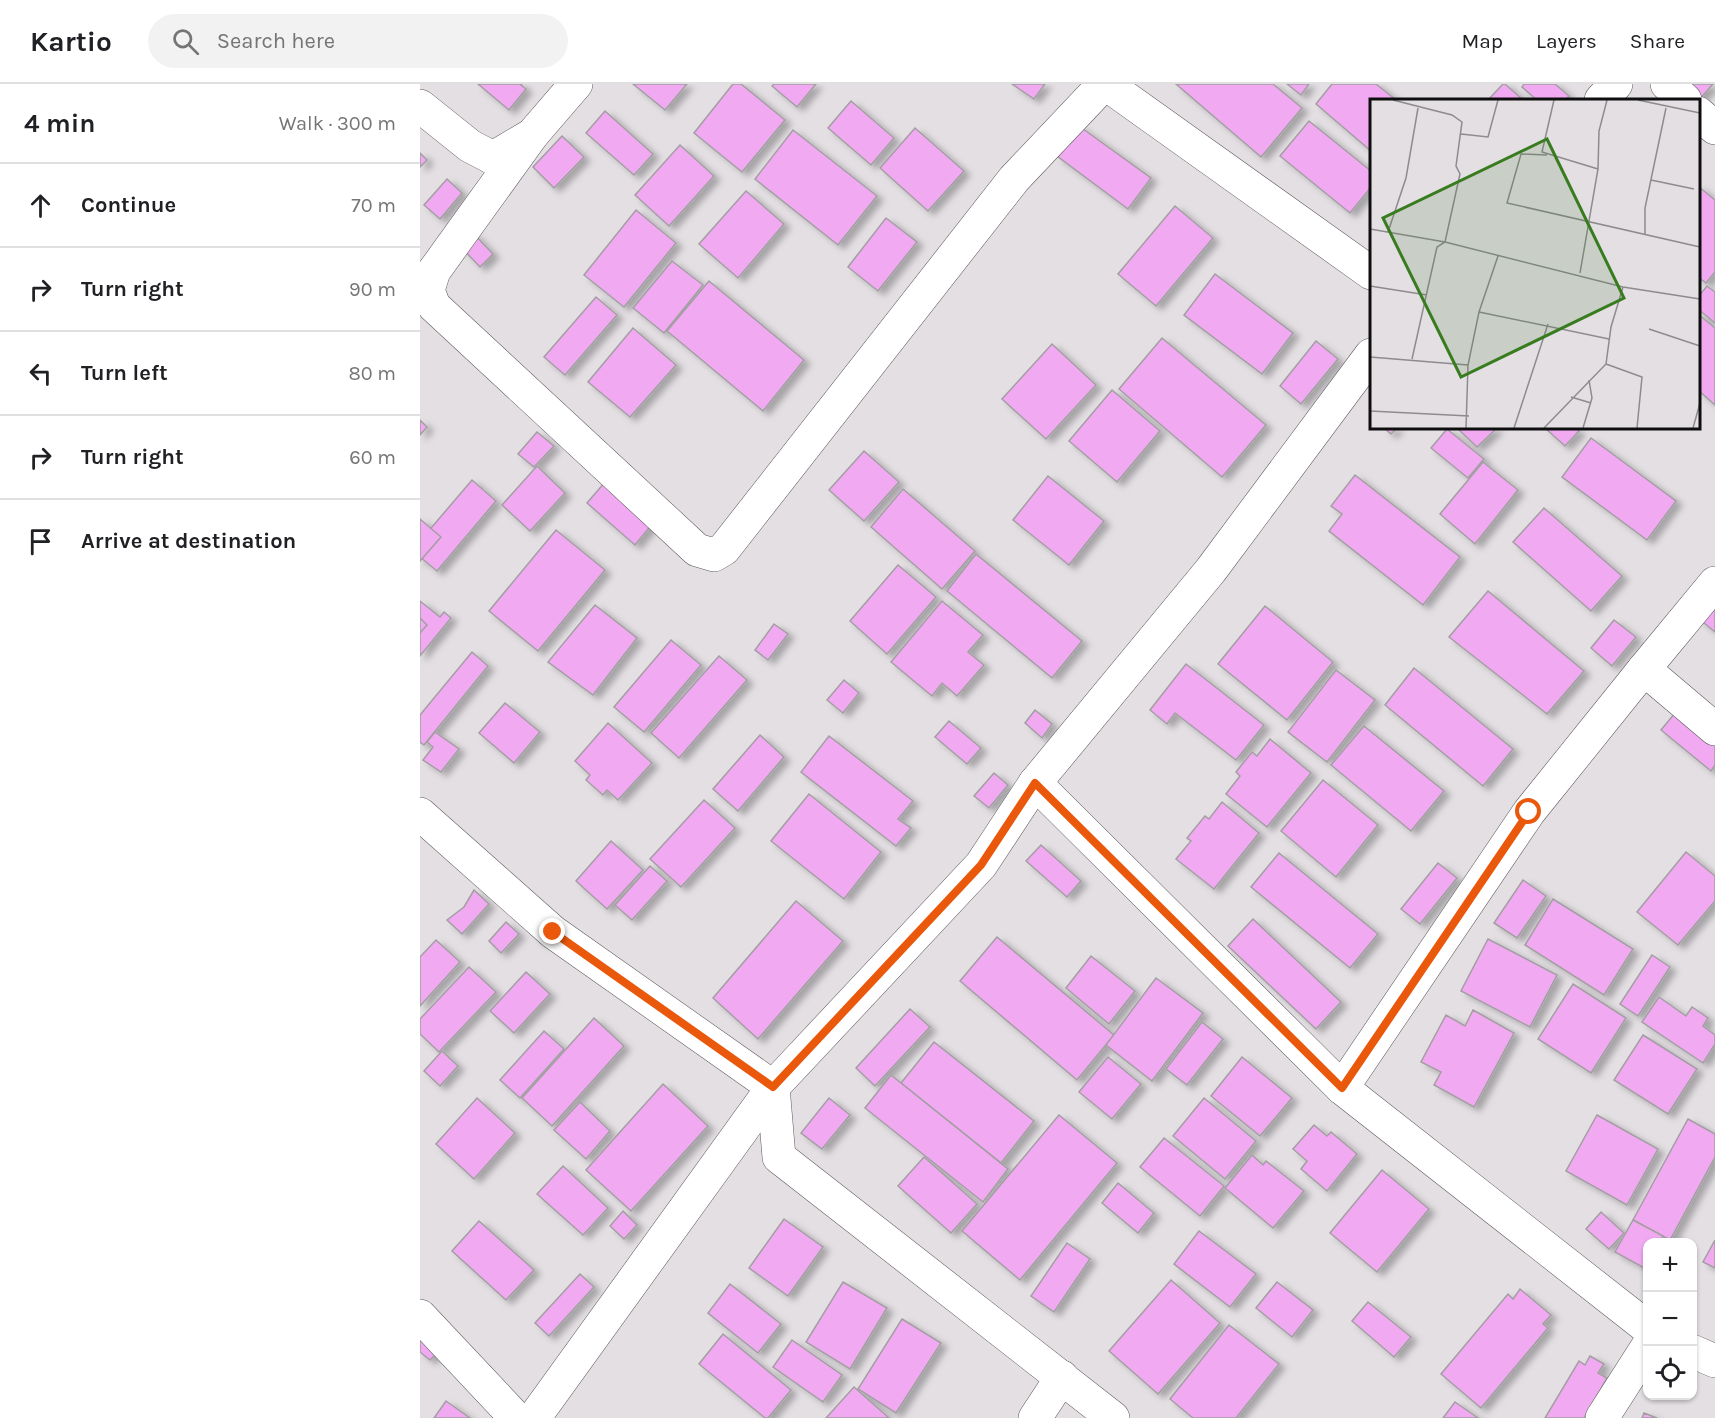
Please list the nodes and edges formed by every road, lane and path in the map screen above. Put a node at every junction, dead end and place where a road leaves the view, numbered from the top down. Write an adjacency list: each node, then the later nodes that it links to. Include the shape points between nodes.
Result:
1 (576, 84): 10 (street)
2 (1105, 84): 10 (street, via 1014,179 724,549 714,555 697,550 434,306 428,290 434,271); 11 (street)
3 (1616, 84): 5 (street)
4 (1667, 84): 6 (street)
5 (1602, 99)
6 (1684, 99)
7 (420, 105): 10 (street, via 470,147 493,158)
8 (1700, 115): 9 (street)
9 (1715, 128)
10 (532, 135)
11 (1370, 272)
12 (1370, 356): 16 (street, via 1211,570)
13 (1715, 583): 14 (street)
14 (1644, 669): 15 (street); 19 (street, via 1529,812)
15 (1715, 729)
16 (1035, 783): 18 (street, via 981,865); 19 (street)
17 (420, 814): 18 (street, via 553,932)
18 (773, 1087): 25 (street, via 779,1157); 27 (street)
19 (1342, 1088): 21 (street)
20 (420, 1316): 26 (street)
21 (1643, 1325)
22 (1643, 1352): 30 (street)
23 (1697, 1353): 24 (street)
24 (1715, 1361)
25 (1062, 1377): 28 (street); 29 (street)
26 (516, 1418)
27 (534, 1418)
28 (1035, 1418)
29 (1113, 1418)
30 (1602, 1418)

